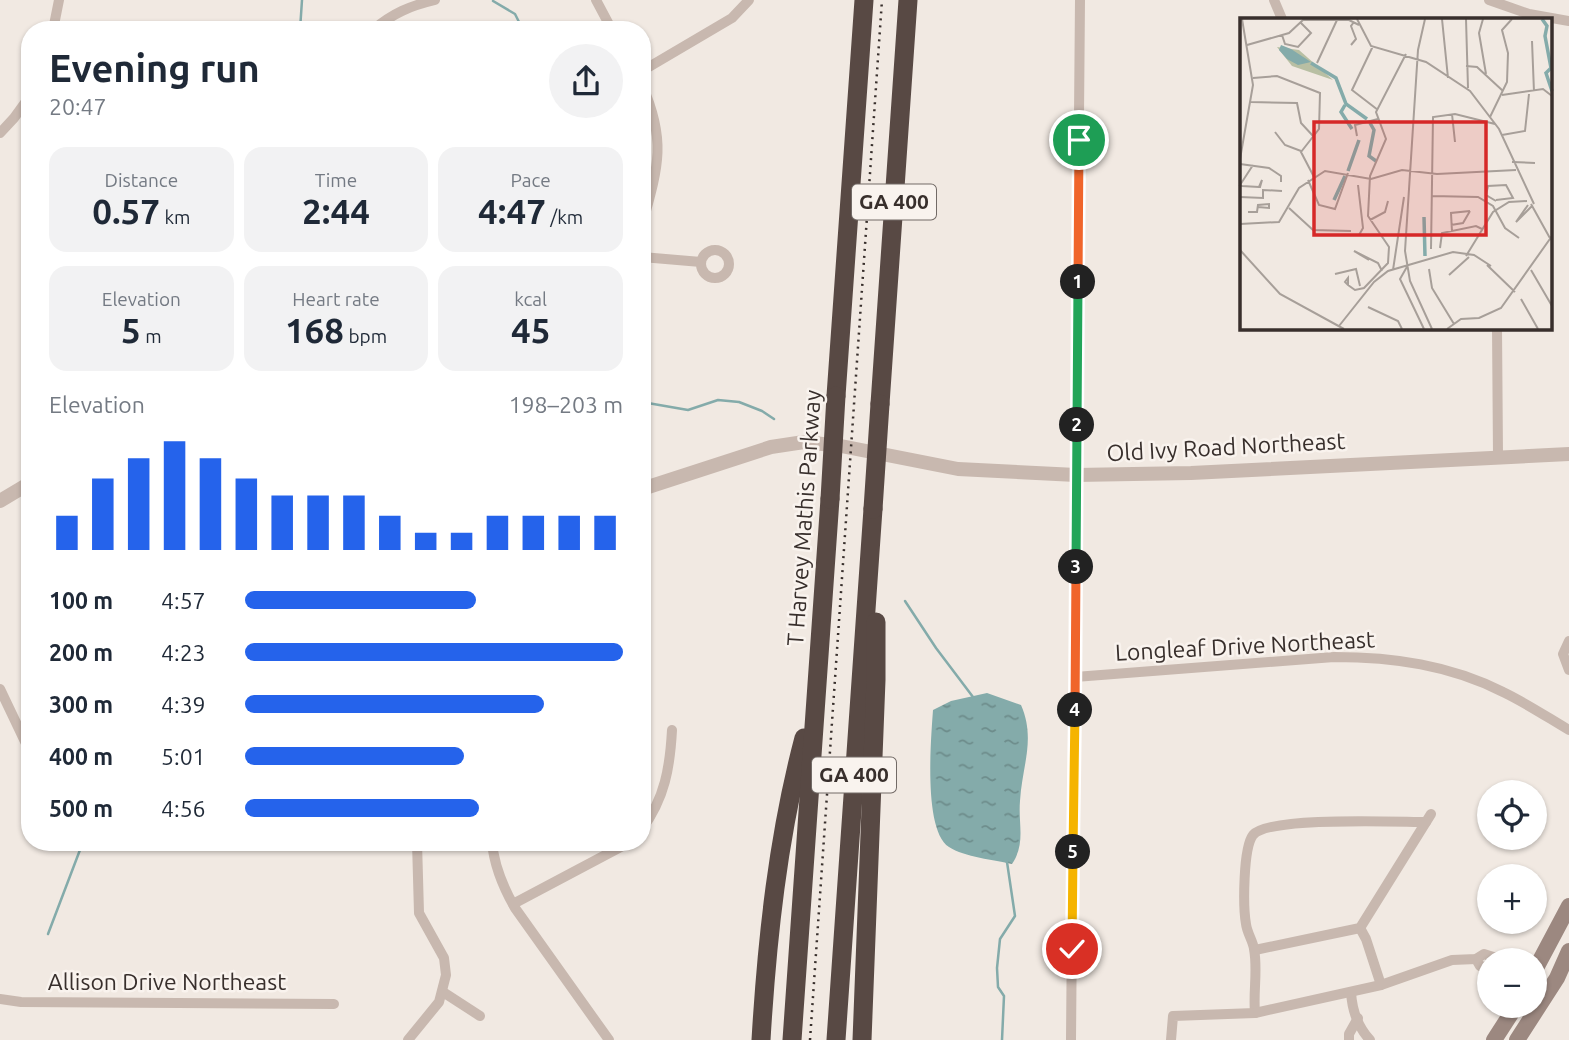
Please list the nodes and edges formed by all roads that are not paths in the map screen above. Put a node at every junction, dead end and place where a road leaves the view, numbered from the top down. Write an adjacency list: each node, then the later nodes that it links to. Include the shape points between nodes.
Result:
1 (59, 0): 12 (street)
2 (435, 0): 13 (street, via 409,6)
3 (596, 0): 14 (street)
4 (749, 0): 15 (street, via 732,18)
5 (864, 0): 34 (highway, T Harvey Mathis Parkway / GA 400, bridge)
6 (908, 0): 29 (highway, GA 400, bridge)
7 (1080, 0): 25 (street)
8 (1274, 0): 10 (street)
9 (1489, 0): 11 (street)
10 (1282, 18)
11 (1552, 18)
12 (55, 21)
13 (384, 21)
14 (607, 21)
15 (651, 66)
16 (651, 106): 19 (street, via 659,147)
17 (21, 109): 18 (street)
18 (0, 133)
19 (651, 192)
20 (651, 258): 21 (street)
21 (701, 262)
22 (1497, 329): 24 (street)
23 (1569, 454): 24 (street, Old Ivy Road Northeast)
24 (1498, 456): 25 (street, Old Ivy Road Northeast)
25 (1076, 475): 26 (street, Old Ivy Road Northeast, via 958,469 804,442 755,452); 32 (street)
26 (651, 486)
27 (21, 488): 28 (street)
28 (0, 501)
29 (873, 509): 64 (highway, GA 400); 65 (highway, via 876,680)
30 (1569, 641): 31 (street, via 1563,654)
31 (1569, 670)
32 (1075, 677): 36 (street, Longleaf Drive Northeast, via 1372,657 1433,666 1479,681); 66 (street)
33 (0, 689): 37 (street)
34 (816, 693): 62 (highway, via 782,844); 63 (highway, T Harvey Mathis Parkway / GA 400)
35 (671, 730): 38 (street, via 670,762 661,798)
36 (1569, 730)
37 (21, 733)
38 (651, 814)
39 (417, 851): 51 (street, via 417,902 444,958)
40 (494, 851): 42 (street)
41 (613, 851): 42 (street)
42 (513, 904): 61 (street)
43 (1569, 906): 45 (main road)
44 (1360, 928): 46 (street); 46 (street, via 1428,818 1316,821 1253,834 1246,848 1246,925); 50 (street)
45 (1547, 948)
46 (1255, 950): 55 (street)
47 (1569, 951): 49 (main road)
48 (1476, 959): 50 (street, via 1452,960)
49 (1547, 980)
50 (1381, 985): 52 (street)
51 (443, 992): 56 (street); 60 (street)
52 (1350, 992): 55 (street); 57 (street)
53 (0, 999): 54 (street, Allison Drive Northeast)
54 (334, 1004)
55 (1255, 1013): 67 (street, via 1172,1016)
56 (480, 1016)
57 (1358, 1018): 68 (street); 69 (street)
58 (1508, 1018): 70 (main road)
59 (1527, 1018): 71 (main road)
60 (408, 1040)
61 (608, 1040)
62 (761, 1040)
63 (792, 1040)
64 (836, 1040)
65 (862, 1040)
66 (1071, 1040)
67 (1171, 1040)
68 (1349, 1040)
69 (1370, 1040)
70 (1494, 1040)
71 (1517, 1040)

